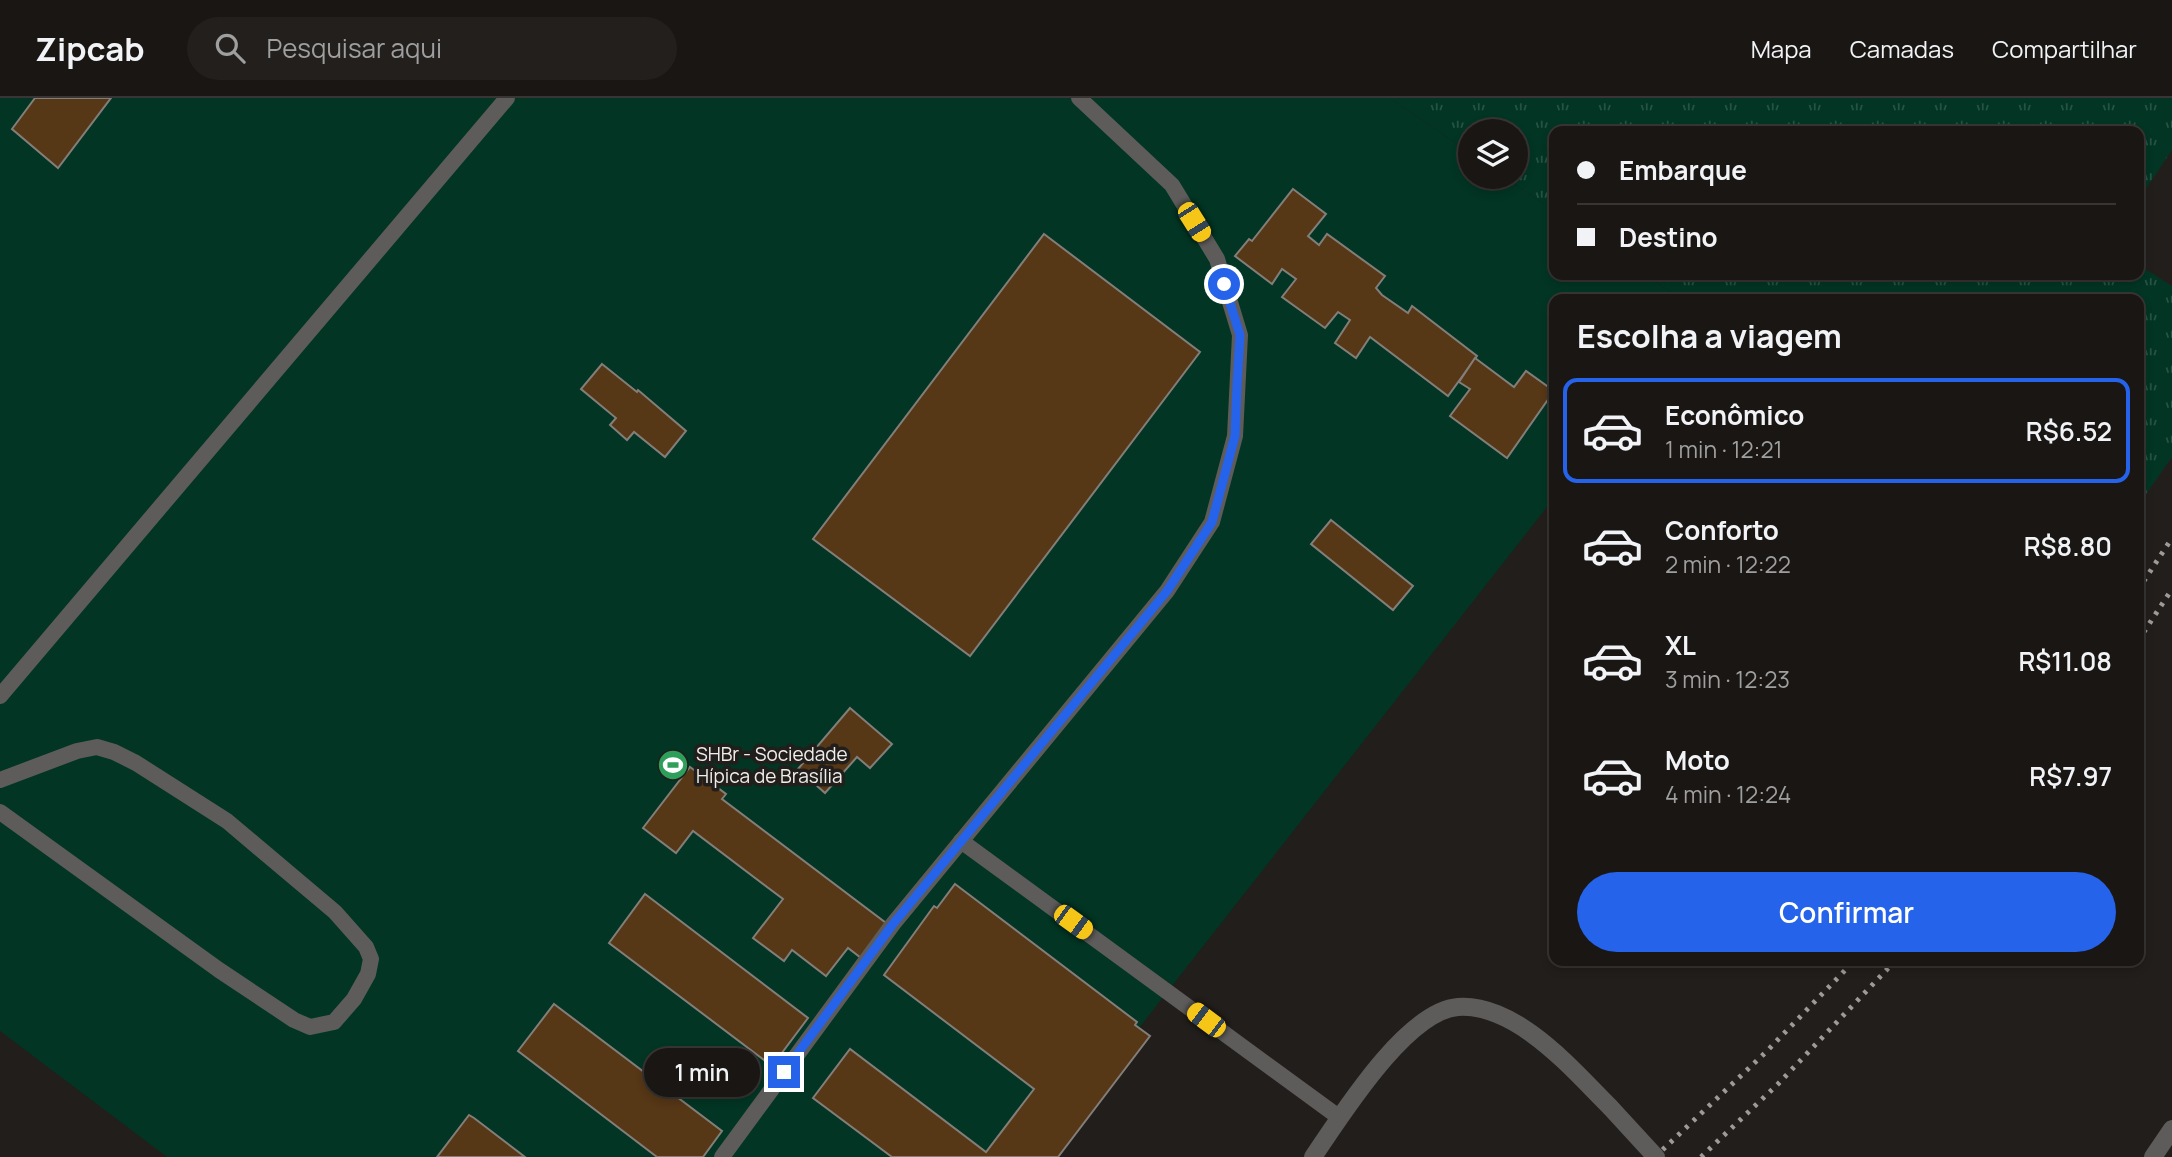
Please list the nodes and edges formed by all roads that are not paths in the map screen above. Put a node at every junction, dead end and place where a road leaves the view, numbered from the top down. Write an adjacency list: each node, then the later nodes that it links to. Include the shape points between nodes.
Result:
1 (507, 98): 3 (lane)
2 (1079, 98): 6 (lane, via 1172,185 1217,259 1240,335 1235,436 1212,522 1167,591)
3 (0, 696)
4 (0, 780): 5 (lane, via 97,747 136,763 227,821 335,912 366,947 371,960 368,974 334,1022 310,1027 294,1020)
5 (0, 812)
6 (961, 841): 7 (lane); 9 (lane, via 893,924)
7 (1340, 1118): 10 (street); 11 (street, bridge, via 1410,1033 1432,1015 1458,1007 1493,1012 1530,1032 1557,1053)
8 (2172, 1129): 12 (street)
9 (722, 1157)
10 (1313, 1157)
11 (1656, 1157)
12 (2153, 1157)

